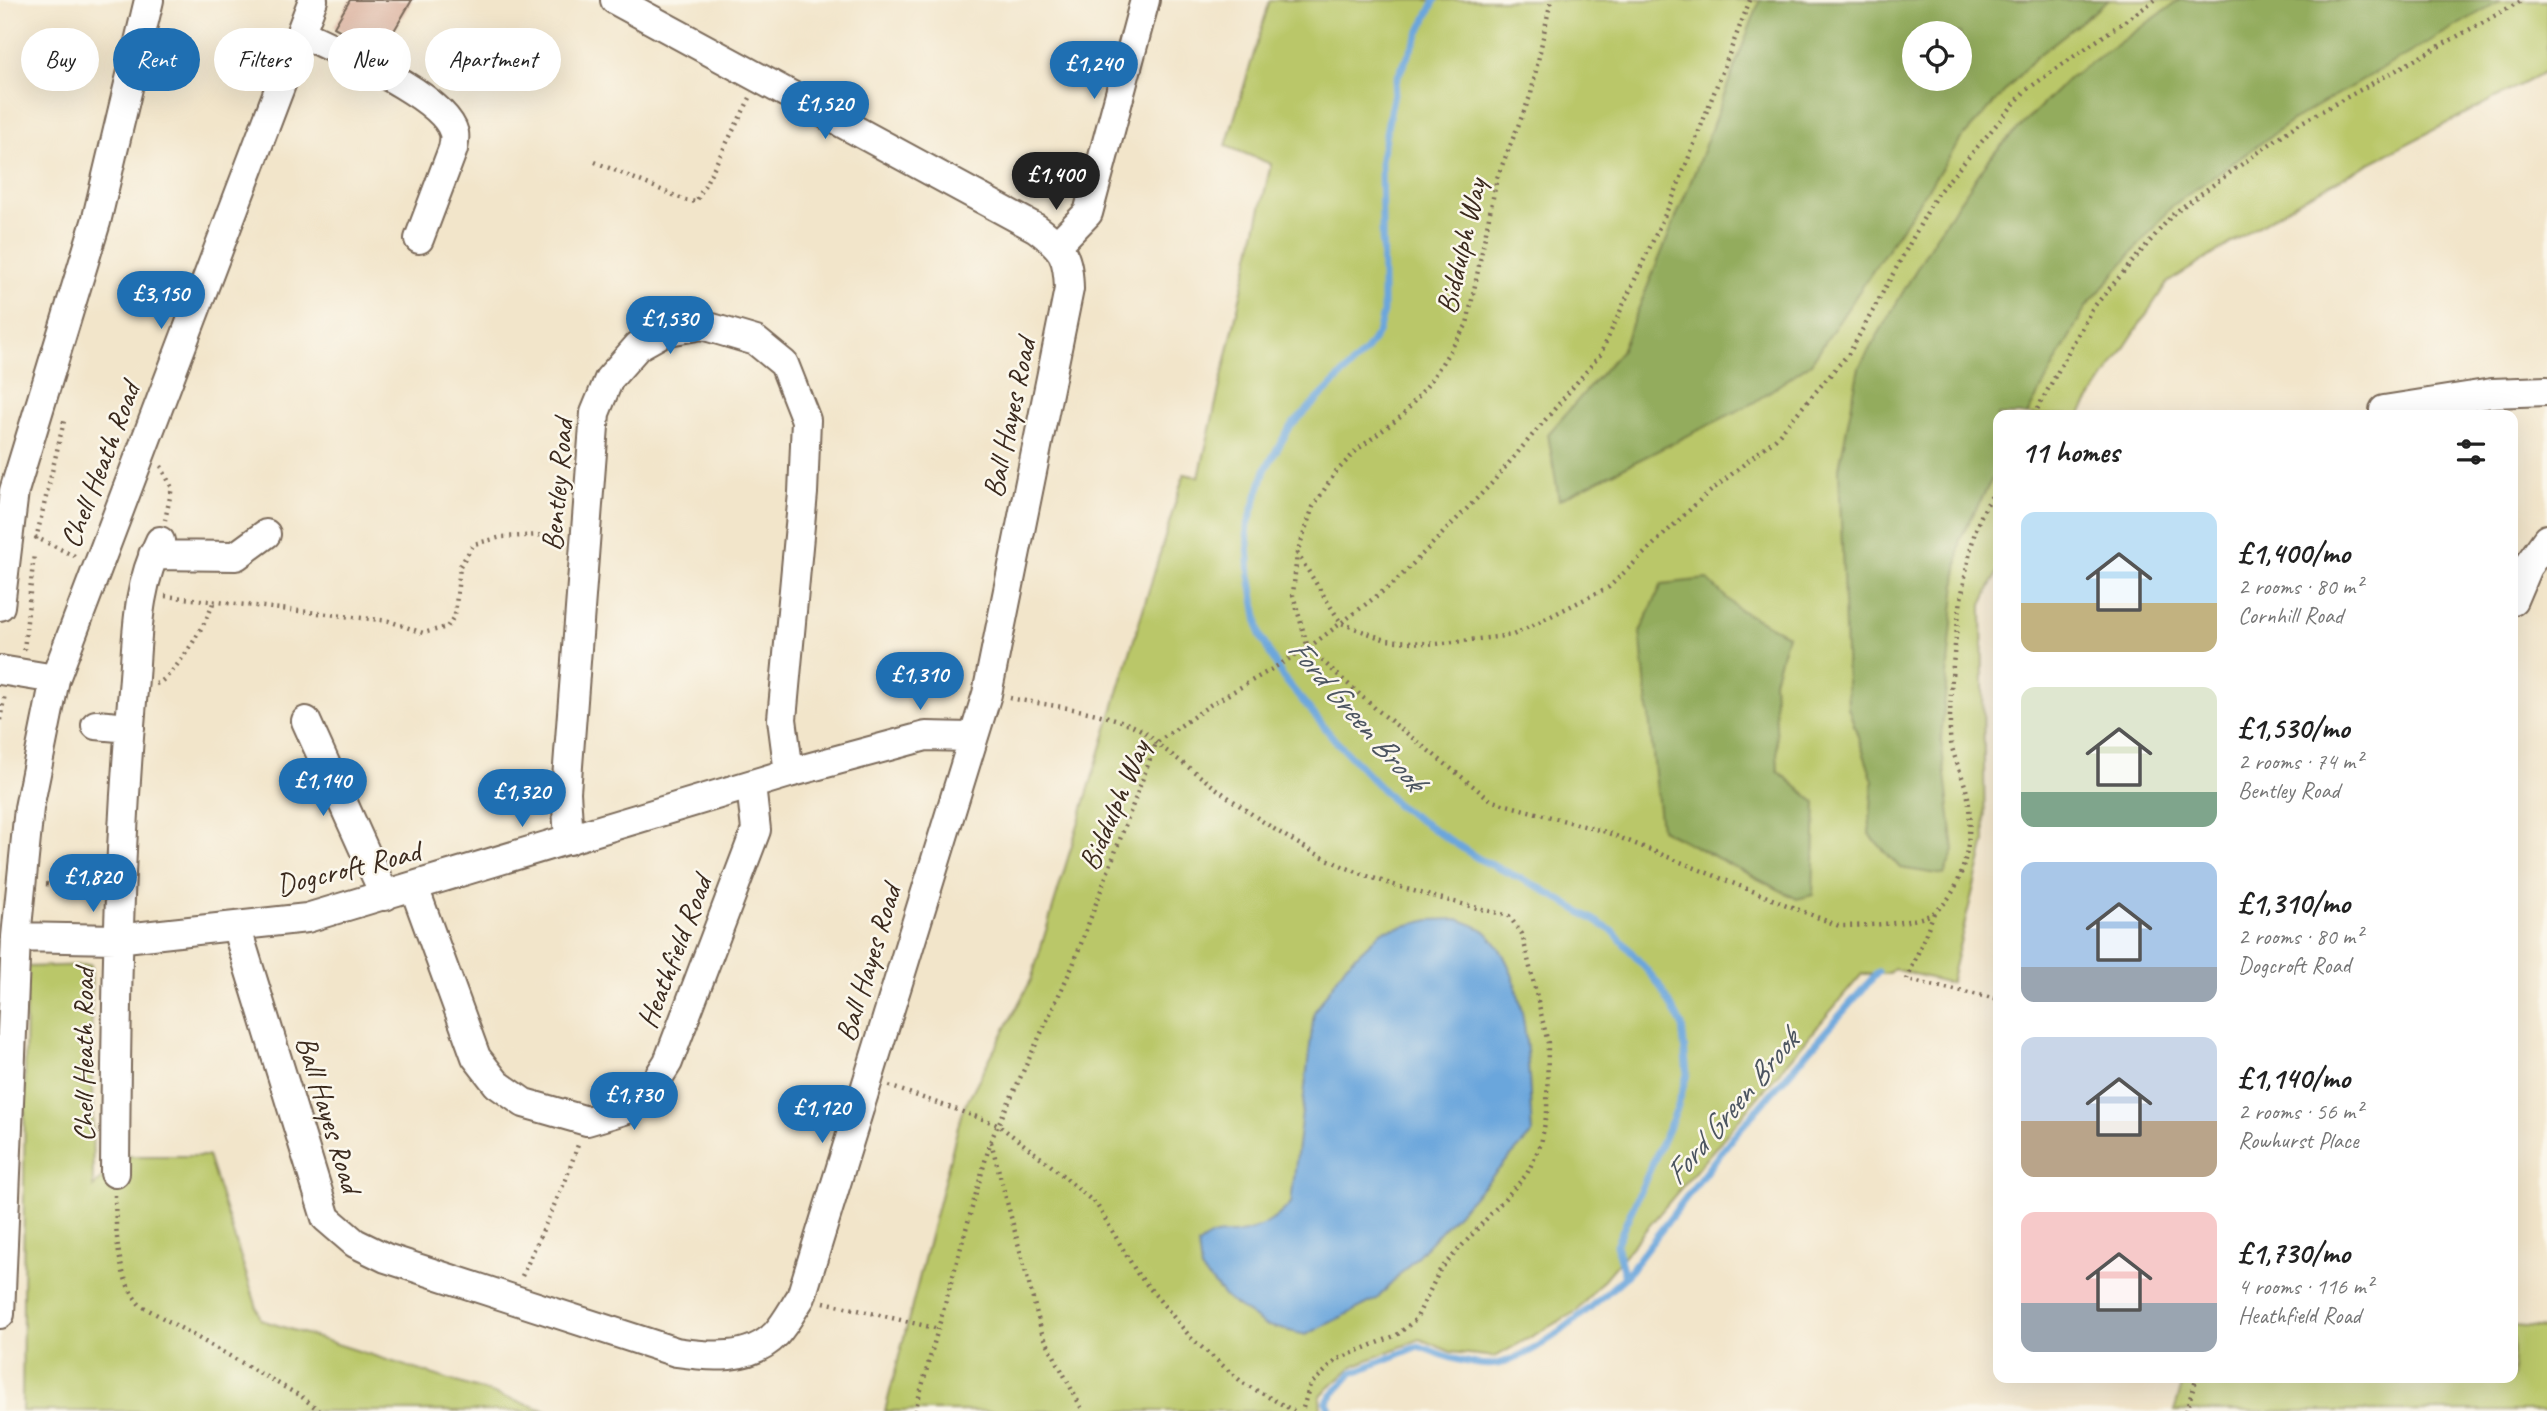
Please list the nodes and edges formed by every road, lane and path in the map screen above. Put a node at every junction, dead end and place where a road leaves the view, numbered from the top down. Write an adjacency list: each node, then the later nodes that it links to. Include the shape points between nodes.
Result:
1 (149, 0): 21 (street, Chell Heath Road, via 96,222)
2 (313, 0): 9 (street, Chell Heath Road)
3 (615, 0): 11 (street)
4 (1145, 0): 15 (street, via 1088,213)
5 (1551, 0): 28 (path, Biddulph Way, via 1531,94 1497,178 1467,324 1403,415 1335,473 1313,508)
6 (1750, 0): 34 (path, via 1675,193 1600,355 1492,483 1394,583)
7 (2155, 0): 34 (path, via 2025,90 1937,194 1850,352 1774,439 1701,499 1609,587 1513,635 1436,644 1386,640)
8 (2523, 0): 17 (path, via 2295,126 2174,213 2092,309)
9 (303, 28)
10 (314, 40): 14 (street, via 422,96 448,121 455,135 453,149)
11 (760, 78): 13 (path, via 696,202); 15 (street)
12 (279, 91): 20 (street, Chell Heath Road)
13 (595, 162)
14 (419, 239)
15 (1058, 244): 39 (street, Ball Hayes Road, via 1068,263 1069,289)
16 (2547, 391): 18 (street, via 2492,393)
17 (2037, 410)
18 (2384, 410)
19 (65, 416): 23 (path)
20 (146, 437): 27 (path, via 172,488); 29 (street, Chell Heath Road)
21 (7, 489): 23 (street, Chell Heath Road)
22 (1993, 494): 53 (path, via 1975,530 1958,632 1950,736 1969,805 1965,850 1959,882)
23 (24, 532): 29 (path); 33 (street, Chell Heath Road); 36 (path)
24 (266, 534): 27 (street, via 236,556)
25 (586, 537): 32 (path, via 550,532 474,544 460,566 455,615 447,627 423,633 389,621); 46 (street, Bentley Road, via 595,414 609,379 638,346 663,332 702,325 756,341 784,364 806,420 782,719); 48 (street, Bentley Road, via 566,792)
26 (2547, 538): 30 (street)
27 (157, 548): 31 (street, Chell Heath Road)
28 (1297, 553): 34 (path); 35 (path, Biddulph Way, via 1293,595)
29 (97, 566): 37 (street, Chell Heath Road)
30 (2518, 589)
31 (140, 593): 32 (path); 38 (street, Chell Heath Road)
32 (212, 603): 38 (path, via 209,615 162,682)
33 (0, 606)
34 (1341, 623): 35 (path)
35 (1308, 648): 45 (path, Biddulph Way, via 1210,705); 53 (path, via 1492,802 1606,832 1839,926 1870,926)
36 (11, 671): 37 (street); 40 (path, via 15,687 3,696)
37 (55, 679): 49 (street, Chell Heath Road, via 29,808)
38 (134, 690): 43 (street, Chell Heath Road)
39 (987, 694): 44 (street, Ball Hayes Road); 45 (path, via 1115,720 1149,734)
40 (0, 720)
41 (306, 721): 52 (street)
42 (96, 725): 43 (street)
43 (130, 728): 51 (street, Chell Heath Road)
44 (971, 737): 46 (street, Dogcroft Road, via 926,736); 58 (street, Ball Hayes Road)
45 (1156, 743): 60 (path, Biddulph Way, via 1073,965); 72 (path, via 1306,848 1367,877 1509,916 1522,934 1548,1043 1548,1112 1541,1144 1527,1174 1440,1270 1416,1319 1397,1335 1338,1359 1310,1385)
46 (789, 773): 47 (street, Dogcroft Road)
47 (751, 785): 48 (street, Dogcroft Road); 59 (street, Heathfield Road, via 757,830 668,1062 648,1094 631,1108)
48 (569, 840): 50 (street, Dogcroft Road)
49 (22, 881): 51 (path); 55 (street, Chell Heath Road)
50 (414, 887): 52 (street, Dogcroft Road); 59 (street, via 476,1057 497,1084 524,1103)
51 (119, 893): 56 (street, Chell Heath Road)
52 (385, 895): 54 (street, Dogcroft Road, via 307,918)
53 (1935, 912): 57 (path, via 1907,980)
54 (236, 926): 56 (street, Dogcroft Road); 64 (street, Ball Hayes Road, via 326,1218 355,1243 386,1258)
55 (16, 937): 56 (street, Dogcroft Road); 65 (street, Chell Heath Road)
56 (116, 939): 62 (street, Chell Heath Road)
57 (1993, 998)
58 (868, 1079): 60 (path); 63 (street, Ball Hayes Road)
59 (587, 1121): 64 (path)
60 (997, 1124): 61 (path, Biddulph Way); 71 (path, via 1097,1205 1137,1273 1192,1339 1243,1383)
61 (991, 1140): 66 (path, Biddulph Way); 70 (path, via 1041,1332)
62 (115, 1173): 68 (path, via 116,1230 133,1297 156,1316 302,1396)
63 (801, 1297): 64 (street, Ball Hayes Road, via 776,1334 758,1347 709,1357 676,1352); 66 (path)
64 (511, 1299)
65 (0, 1314)
66 (939, 1329): 69 (path, Biddulph Way)
67 (2195, 1383): 73 (path)
68 (320, 1411)
69 (915, 1411)
70 (1083, 1411)
71 (1294, 1411)
72 (1302, 1411)
73 (2186, 1411)

